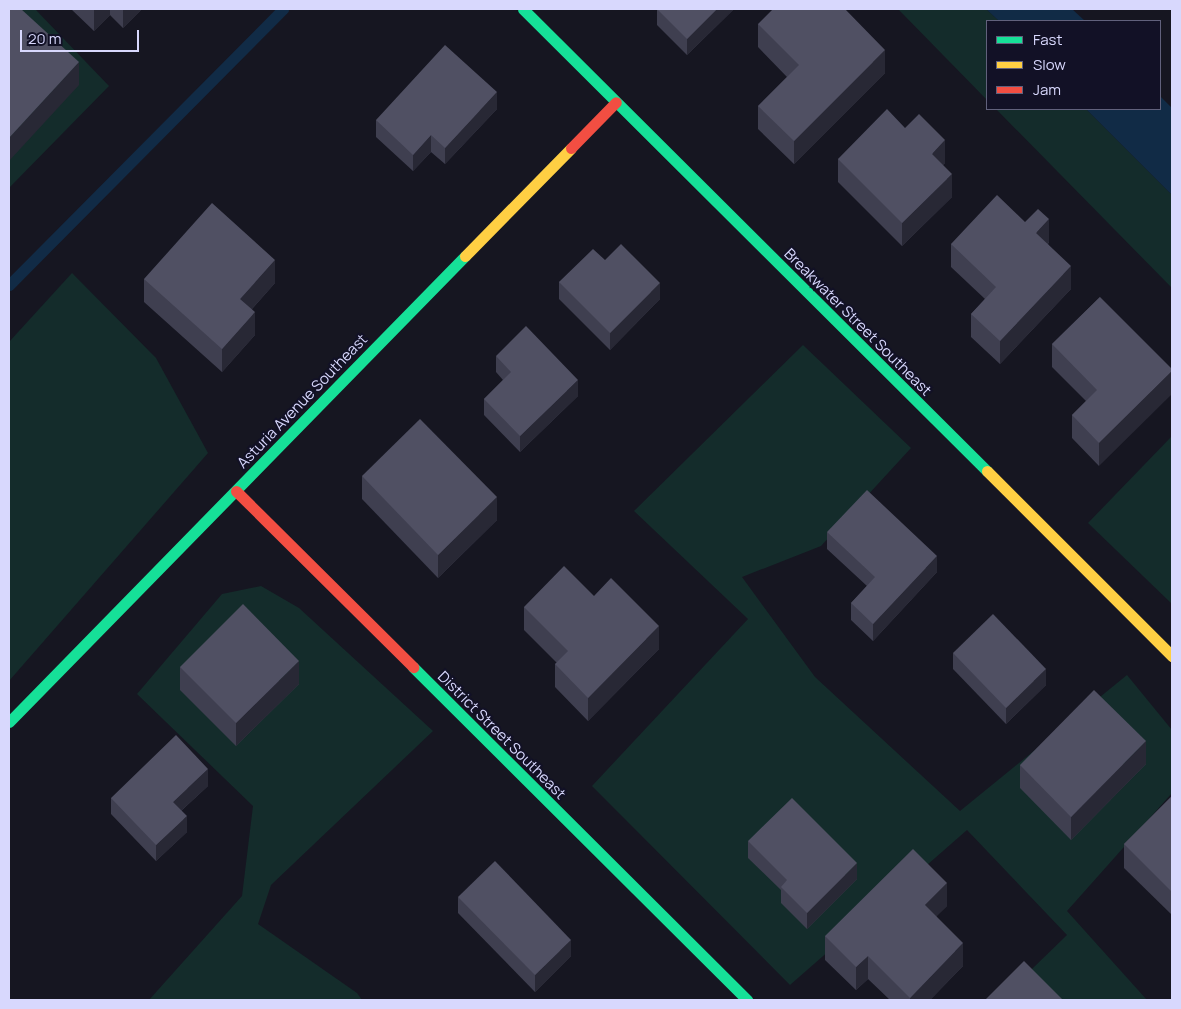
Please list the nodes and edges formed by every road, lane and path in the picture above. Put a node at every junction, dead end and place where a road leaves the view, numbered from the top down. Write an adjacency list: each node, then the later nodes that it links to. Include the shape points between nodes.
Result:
1 (523, 9): 2 (street, Breakwater Street Southeast)
2 (616, 102): 3 (street, Asturia Avenue Southeast); 4 (street, Breakwater Street Southeast)
3 (236, 491): 5 (street, Asturia Avenue Southeast); 6 (street, District Street Southeast)
4 (1172, 656)
5 (9, 722)
6 (747, 1000)

